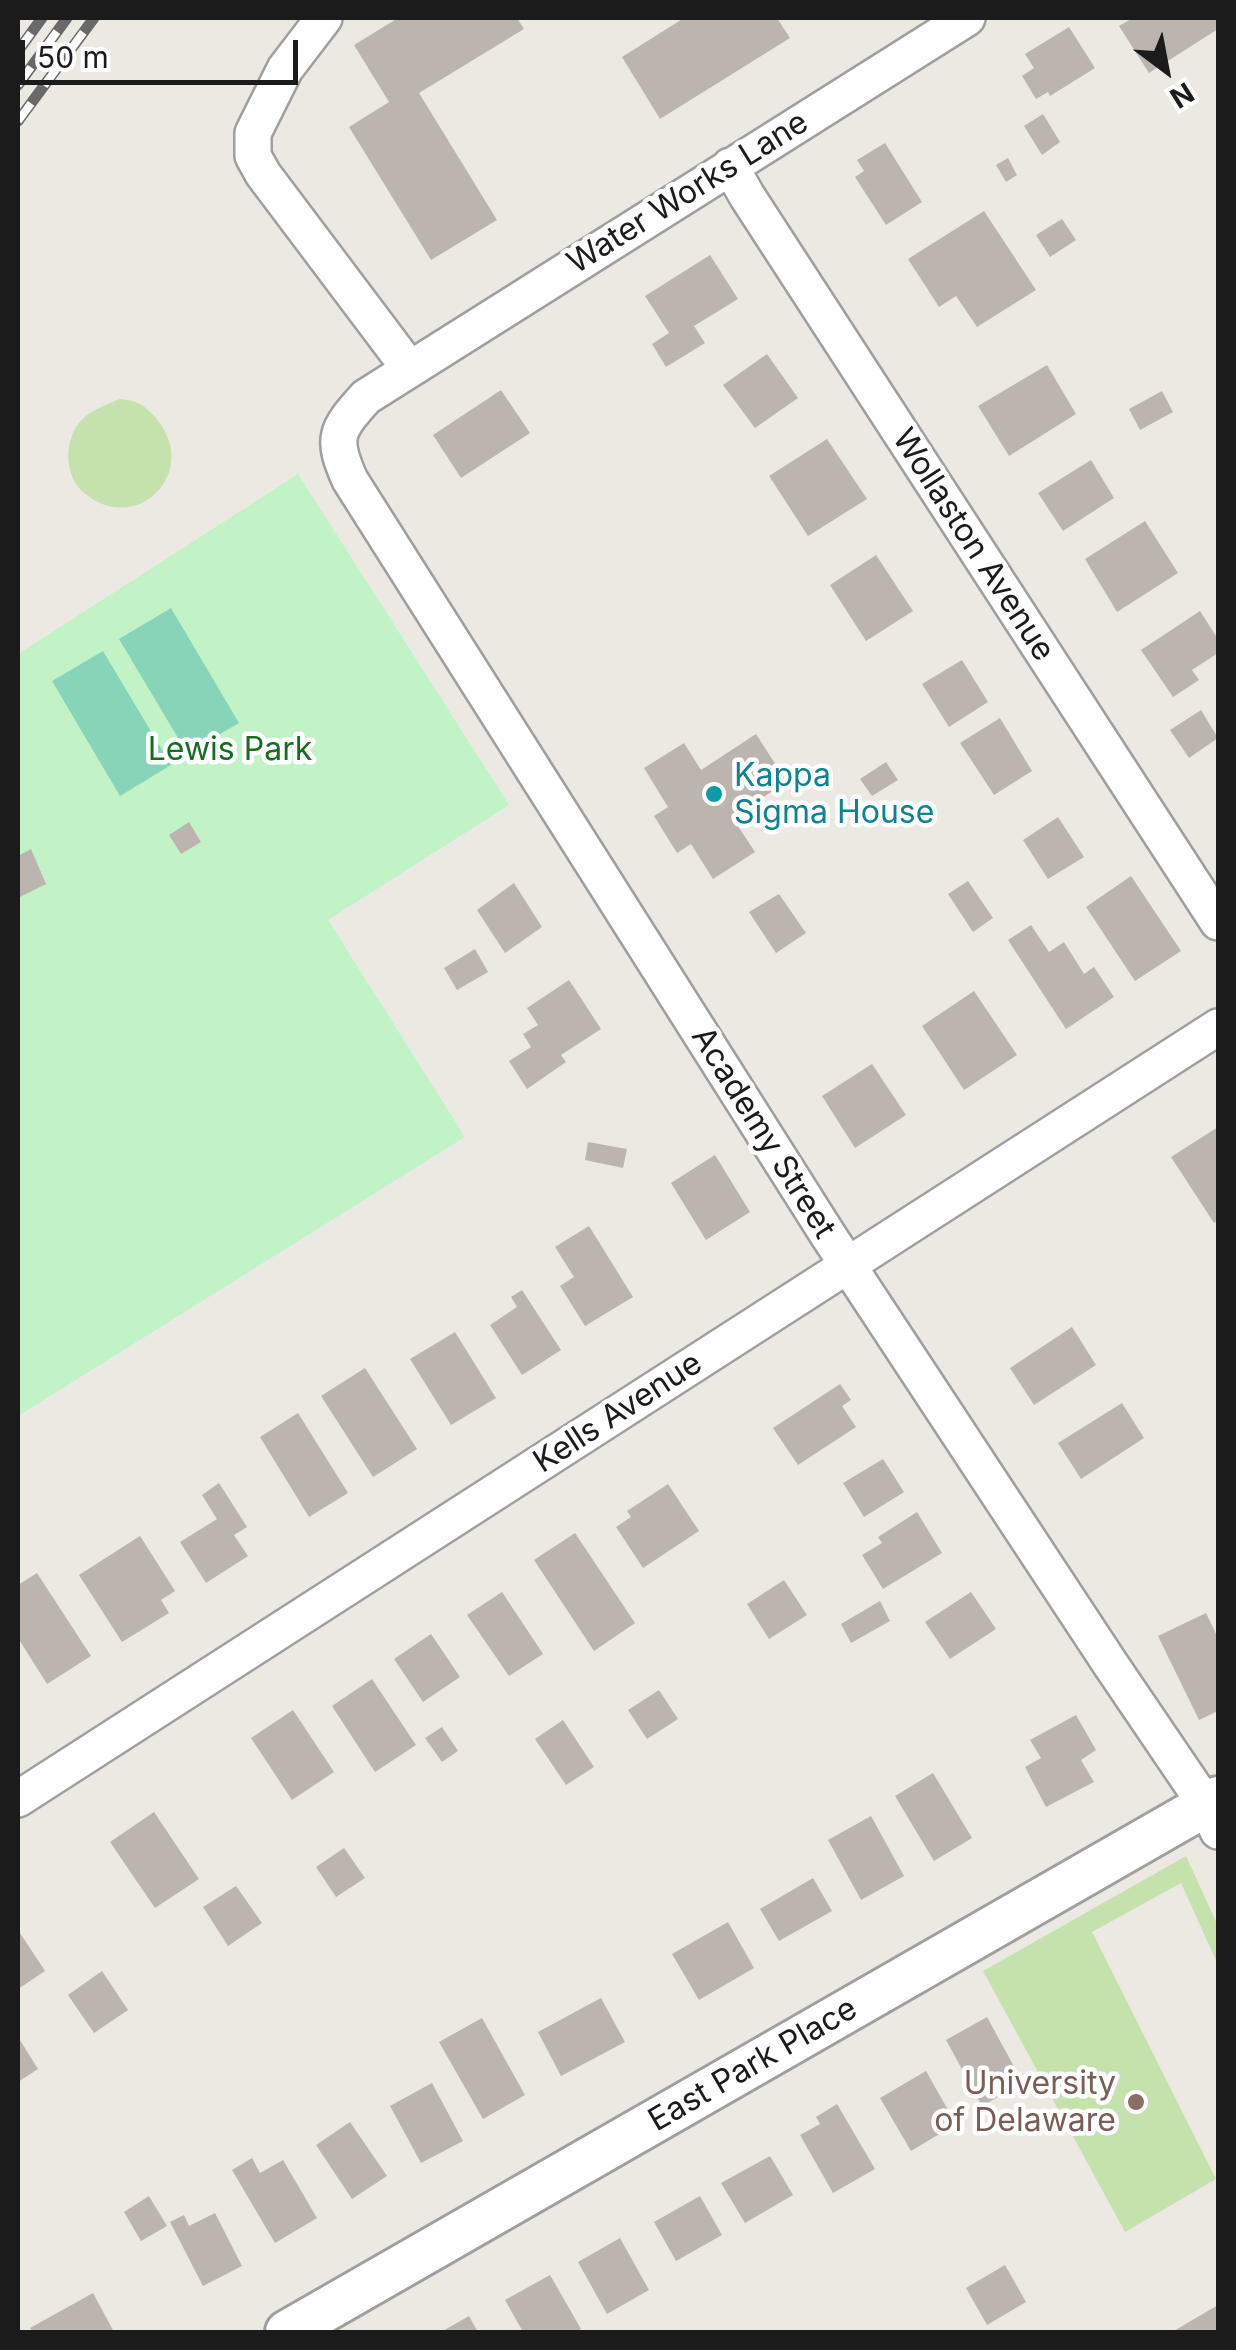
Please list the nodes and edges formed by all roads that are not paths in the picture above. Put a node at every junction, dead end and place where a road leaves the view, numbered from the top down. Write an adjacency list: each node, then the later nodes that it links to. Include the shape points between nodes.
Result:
1 (324, 18): 4 (street, via 285,69 253,133 253,156)
2 (968, 18): 3 (street, Water Works Lane)
3 (730, 166): 4 (street, Water Works Lane); 6 (street, Wollaston Avenue)
4 (409, 368): 5 (street, Water Works Lane)
5 (343, 422): 8 (street, Academy Street, via 338,452 350,480)
6 (1218, 922)
7 (1218, 1027): 8 (street, Kells Avenue)
8 (848, 1266): 9 (street, Kells Avenue); 10 (street, Academy Street)
9 (18, 1799)
10 (1214, 1811): 11 (street, East Park Place)
11 (287, 2332)

